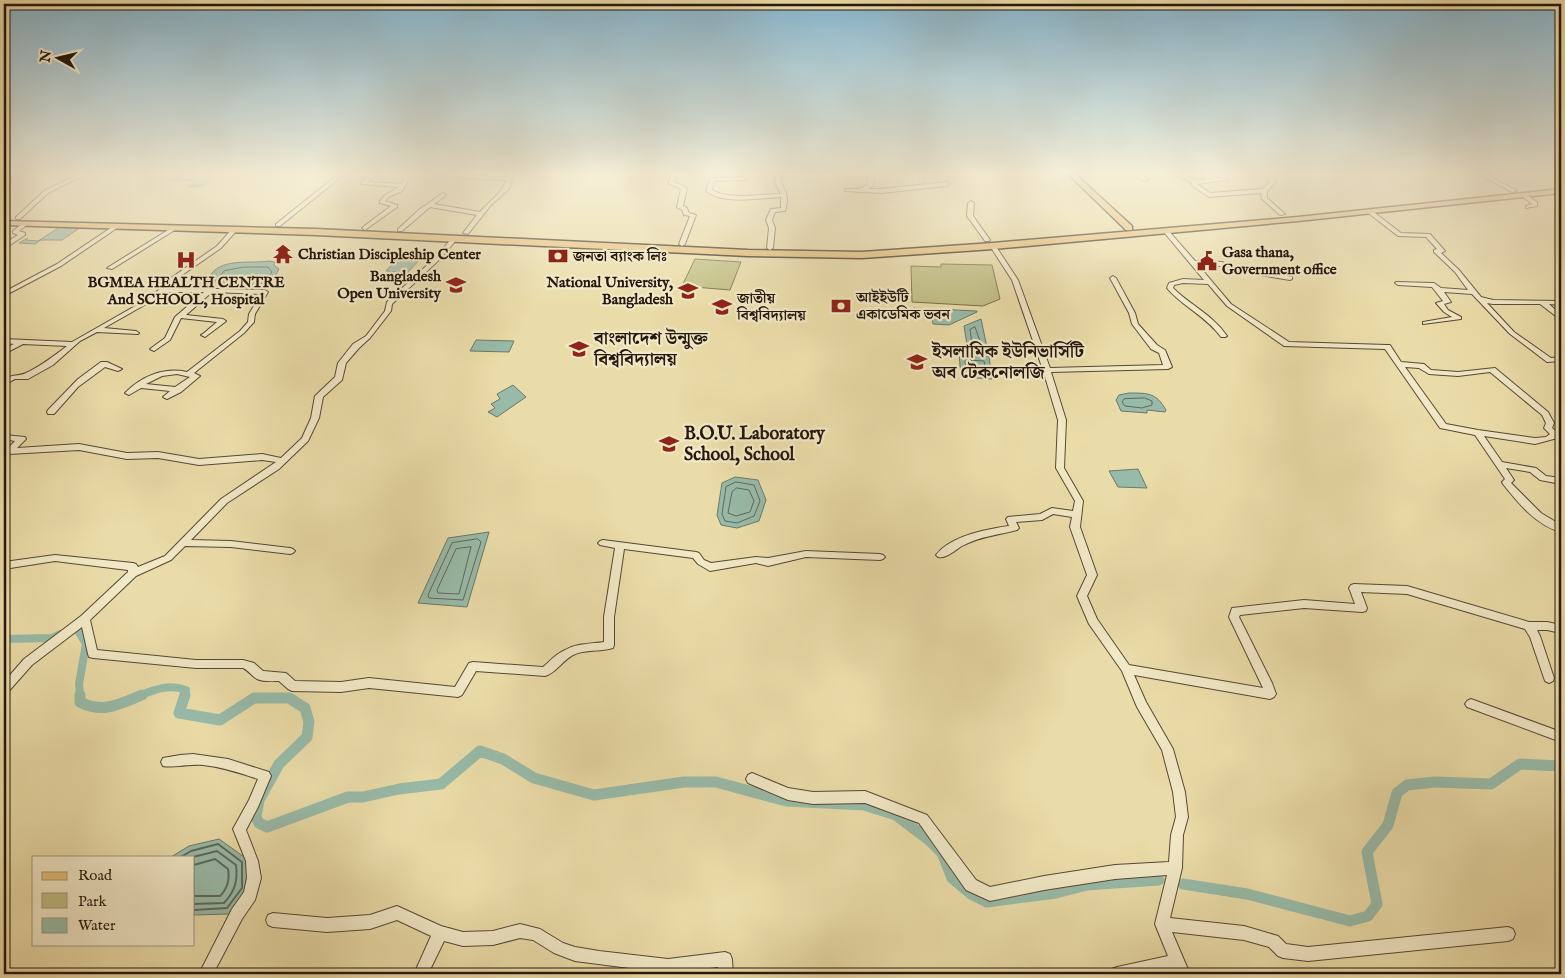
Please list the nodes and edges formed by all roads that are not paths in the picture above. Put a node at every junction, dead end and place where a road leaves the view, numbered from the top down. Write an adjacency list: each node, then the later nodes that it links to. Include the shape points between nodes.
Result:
1 (8, 219): 14 (highway)
2 (24, 219): 14 (street)
3 (286, 219): 16 (street)
4 (378, 219): 19 (street)
5 (413, 219): 22 (street)
6 (477, 219): 24 (street)
7 (692, 219): 27 (street)
8 (770, 219): 29 (street)
9 (972, 219): 26 (street)
10 (1119, 219): 20 (main road)
11 (1231, 219): 20 (highway)
12 (1287, 219): 23 (highway)
13 (1379, 219): 39 (street, via 1400,235 1428,235 1442,251 1436,251 1440,257 1457,271)
14 (22, 221): 15 (highway); 16 (highway); 17 (highway); 28 (street, via 15,232 23,234)
15 (4, 223)
16 (278, 225): 19 (highway)
17 (117, 226): 18 (highway); 40 (street, via 59,265)
18 (175, 228): 21 (highway); 31 (street)
19 (365, 228): 22 (highway)
20 (1129, 228): 26 (highway)
21 (235, 229): 25 (highway); 36 (street, via 219,247)
22 (400, 230): 24 (highway)
23 (1165, 230): 26 (highway); 30 (street)
24 (466, 233): 27 (highway)
25 (454, 238): 26 (highway, via 819,255 888,254); 70 (street, via 438,258 388,303 388,311 342,363 339,378 318,396 315,418 305,439)
26 (990, 243): 29 (highway); 59 (street, via 1015,280)
27 (682, 244): 29 (highway)
28 (4, 247)
29 (770, 248)
30 (1193, 262): 33 (street, via 1222,264 1229,268); 34 (street)
31 (110, 268)
32 (1113, 278): 59 (street, via 1136,324 1162,352 1168,367)
33 (1290, 278)
34 (1208, 282): 50 (street, via 1183,281 1170,284 1170,288 1217,325); 57 (street, via 1240,314 1287,344 1387,348)
35 (1398, 283): 38 (street, via 1434,285)
36 (162, 290): 37 (street); 47 (street)
37 (210, 290): 44 (street); 60 (street, via 265,292 251,322 242,332)
38 (1439, 290): 39 (street); 46 (street, via 1448,302 1439,303 1459,318)
39 (1473, 292): 41 (street)
40 (4, 294)
41 (1479, 299): 42 (street); 56 (street, via 1512,334 1550,360)
42 (1542, 302): 43 (street); 45 (street)
43 (1561, 303)
44 (180, 316): 49 (street, via 223,321); 54 (street, via 168,339)
45 (1561, 318)
46 (1425, 323)
47 (96, 330): 48 (street); 53 (street)
48 (136, 333)
49 (205, 335)
50 (1223, 336)
51 (4, 341): 52 (street)
52 (20, 343): 53 (street); 55 (street)
53 (74, 344): 61 (street, via 50,363)
54 (154, 349)
55 (4, 352)
56 (1561, 359)
57 (1398, 364): 67 (street, via 1443,426); 68 (street, via 1421,366 1429,372 1458,374 1492,370 1545,414 1550,423 1548,428)
58 (118, 369): 66 (street, via 104,364 69,389)
59 (1047, 370): 73 (street, via 1062,420 1060,468 1079,501)
60 (189, 374): 62 (street, via 162,372); 63 (street, via 196,376)
61 (4, 383)
62 (139, 385): 63 (street); 64 (street)
63 (178, 390): 65 (street)
64 (129, 393)
65 (168, 397)
66 (50, 412)
67 (1478, 433): 68 (street, via 1535,441); 71 (street)
68 (1558, 435)
69 (4, 437): 70 (street, via 22,439 9,451 79,447 199,462 262,457)
70 (283, 461): 75 (street, via 224,501)
71 (1499, 464): 72 (street, via 1532,470 1543,478); 74 (street, via 1510,480 1506,482 1531,510)
72 (1561, 481)
73 (1077, 515): 79 (street, via 1052,511 1042,517 1011,519 1014,528 972,537); 86 (street, via 1075,527 1092,575 1082,596 1093,621)
74 (1561, 529)
75 (182, 543): 78 (street, via 230,544); 82 (street, via 168,558)
76 (604, 543): 77 (street)
77 (620, 545): 80 (street, via 696,555 710,567 756,560 768,562 806,554); 83 (street, via 609,617 609,645 576,649 546,672 473,666 458,692 369,683 341,687 292,686 282,676 261,676 243,664 196,664 93,654)
78 (290, 551)
79 (942, 555)
80 (880, 557)
81 (4, 565): 82 (street, via 56,558 133,567)
82 (133, 572): 83 (street)
83 (85, 619): 88 (street, via 28,662)
84 (1529, 626): 85 (street); 86 (street, via 1407,590 1354,588 1362,608 1304,604 1236,611 1234,617 1270,694); 87 (street, via 1536,636)
85 (1561, 629)
86 (1126, 669): 93 (street, via 1141,704 1167,749 1179,792 1182,817 1177,835)
87 (1549, 678)
88 (4, 689)
89 (1471, 704): 90 (street)
90 (1561, 737)
91 (167, 762): 99 (street, via 183,758 208,759 265,776 239,829 252,861 254,878 250,895)
92 (752, 780): 93 (street, via 796,795 840,799 865,797 923,819 971,885 990,894 1115,872)
93 (1176, 868): 95 (street)
94 (274, 920): 96 (street, via 327,925 370,922 397,913)
95 (1162, 924): 97 (street, via 1244,933 1273,941 1283,950 1308,954); 98 (street)
96 (440, 933): 100 (street); 101 (street, via 463,939 493,938 520,931 535,934 575,954 668,966 725,959)
97 (1508, 934)
98 (1176, 961): 102 (street); 103 (street)
99 (206, 974)
100 (421, 974)
101 (726, 974)
102 (1117, 974)
103 (1184, 974)

